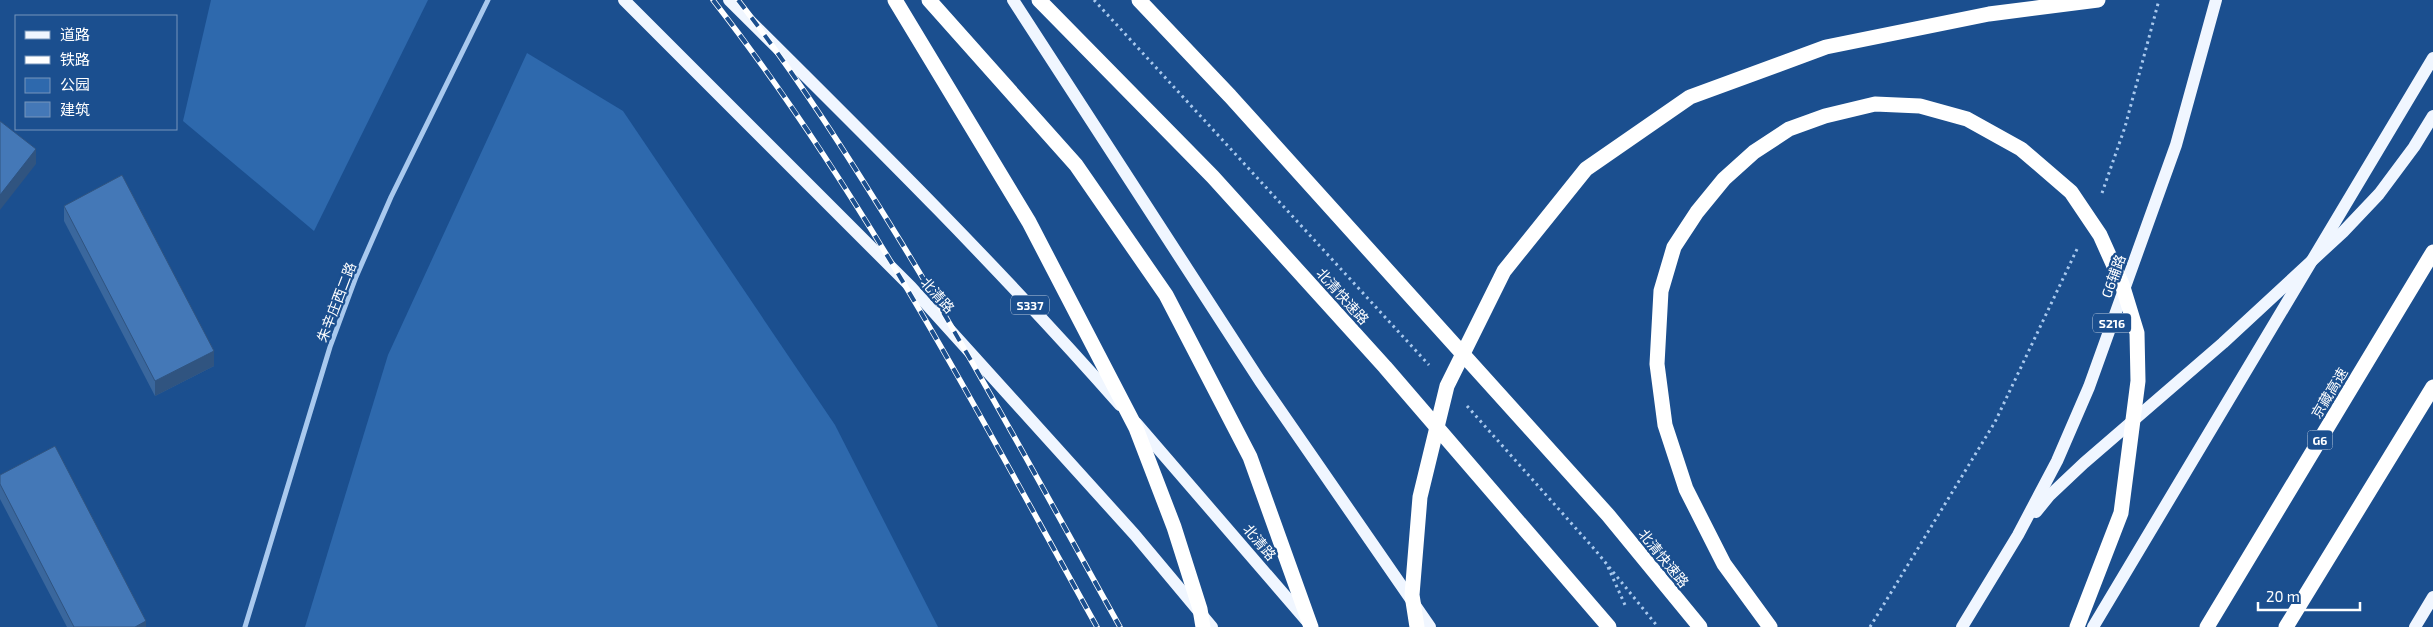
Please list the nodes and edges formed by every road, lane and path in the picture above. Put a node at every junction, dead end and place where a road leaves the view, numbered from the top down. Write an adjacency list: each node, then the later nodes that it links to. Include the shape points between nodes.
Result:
1 (488, 0): 25 (street, 朱辛庄西二路, via 391,197 356,277 330,347)
2 (624, 0): 27 (main road, 北清路, via 911,287 1135,535)
3 (729, 0): 28 (main road, 北清路 / S337, via 1062,338)
4 (895, 0): 26 (highway, bridge, via 1029,222 1136,428 1174,527 1200,609)
5 (929, 0): 28 (highway, bridge, via 1076,165 1166,295 1250,457)
6 (1013, 0): 30 (main road, via 1260,381)
7 (1040, 0): 31 (highway, 北清快速路, via 1220,184 1392,374)
8 (1094, 0): 18 (path)
9 (1140, 0): 33 (highway, 北清快速路, via 1608,515)
10 (2098, 0): 29 (highway, bridge, via 1988,14 1826,47 1690,97 1586,169 1504,271 1447,386 1420,498 1412,594)
11 (2159, 0): 15 (path, via 2125,127)
12 (2216, 0): 21 (main road, G6辅路 / S216, via 2176,145 2089,387 2057,461)
13 (2433, 58): 38 (main road, bridge)
14 (2433, 116): 21 (main road, via 2379,194 2343,232 2049,496)
15 (2099, 200)
16 (2079, 245): 35 (path, via 1995,422)
17 (2433, 252): 39 (highway, 京藏高速 / G6)
18 (1434, 371)
19 (2433, 387): 40 (highway)
20 (1461, 400): 22 (path)
21 (2018, 535): 36 (main road, G6辅路 / S216)
22 (1596, 551): 24 (path, via 1615,580); 32 (path)
23 (2433, 597): 41 (main road)
24 (1628, 611)
25 (245, 627)
26 (1202, 627)
27 (1212, 627)
28 (1312, 627)
29 (1417, 627)
30 (1430, 627)
31 (1609, 627)
32 (1658, 627)
33 (1700, 627)
34 (1770, 627): 37 (highway, bridge, via 1724,564 1686,489 1668,434 1657,364 1661,291 1674,247 1697,212 1724,179 1754,152 1789,129 1875,104 1920,106 1966,119 2021,149 2071,192 2100,235 2122,284 2137,332 2138,381 2120,513)
35 (1870, 627)
36 (1962, 627)
37 (2077, 627)
38 (2092, 627)
39 (2207, 627)
40 (2286, 627)
41 (2415, 627)

